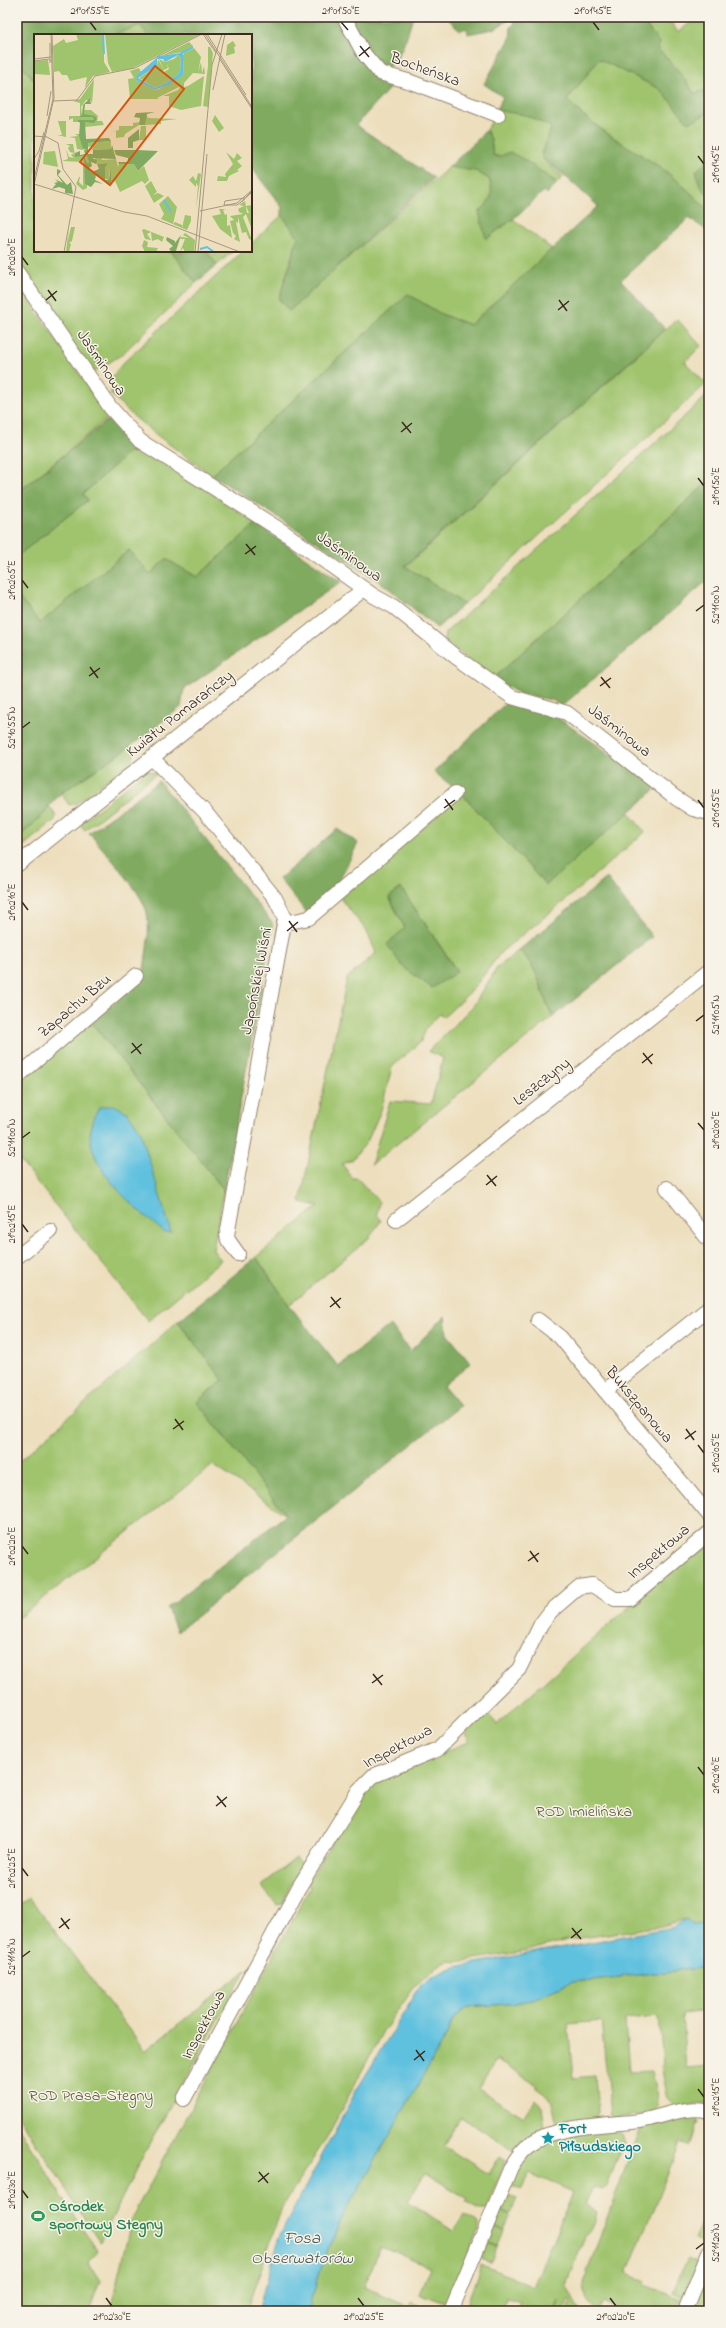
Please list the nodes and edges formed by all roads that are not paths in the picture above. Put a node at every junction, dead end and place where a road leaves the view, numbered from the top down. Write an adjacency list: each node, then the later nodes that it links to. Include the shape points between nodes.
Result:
1 (344, 17): 2 (street, Bocheńska, via 364,54 380,73)
2 (498, 115)
3 (17, 272): 4 (street, Jaśminowa, via 110,407 140,441 319,556)
4 (364, 589): 5 (street, Kwiatu Pomarańczy); 7 (street, Jaśminowa, via 399,611 456,657 512,697 567,713 676,798 693,809)
5 (152, 758): 8 (street, Kwiatu Pomarańczy); 9 (street, Japońskiej Wiśni, via 197,803 234,846 275,898 284,912)
6 (455, 793): 9 (street, via 309,918)
7 (709, 813)
8 (17, 865)
9 (285, 923): 17 (street, Japońskiej Wiśni, via 227,1235)
10 (709, 971): 14 (street, Leszczyny)
11 (136, 976): 12 (street, Zapachu Bzu)
12 (17, 1076)
13 (667, 1188): 16 (street)
14 (396, 1220)
15 (50, 1230): 18 (street)
16 (709, 1240)
17 (238, 1254)
18 (17, 1257)
19 (709, 1308): 21 (street)
20 (538, 1320): 21 (street, Bukszpanowa, via 560,1337)
21 (605, 1391): 22 (street, Bukszpanowa)
22 (709, 1515)
23 (709, 1533): 24 (street, Inspektowa, via 630,1599 615,1599 592,1585 579,1587 545,1617 519,1669 438,1749 373,1776 359,1790 299,1887)
24 (184, 2099)
25 (709, 2111): 27 (street, via 691,2109 638,2121 607,2124 548,2135 532,2143 519,2154 511,2167)
26 (709, 2252): 28 (street)
27 (451, 2311)
28 (685, 2311)

